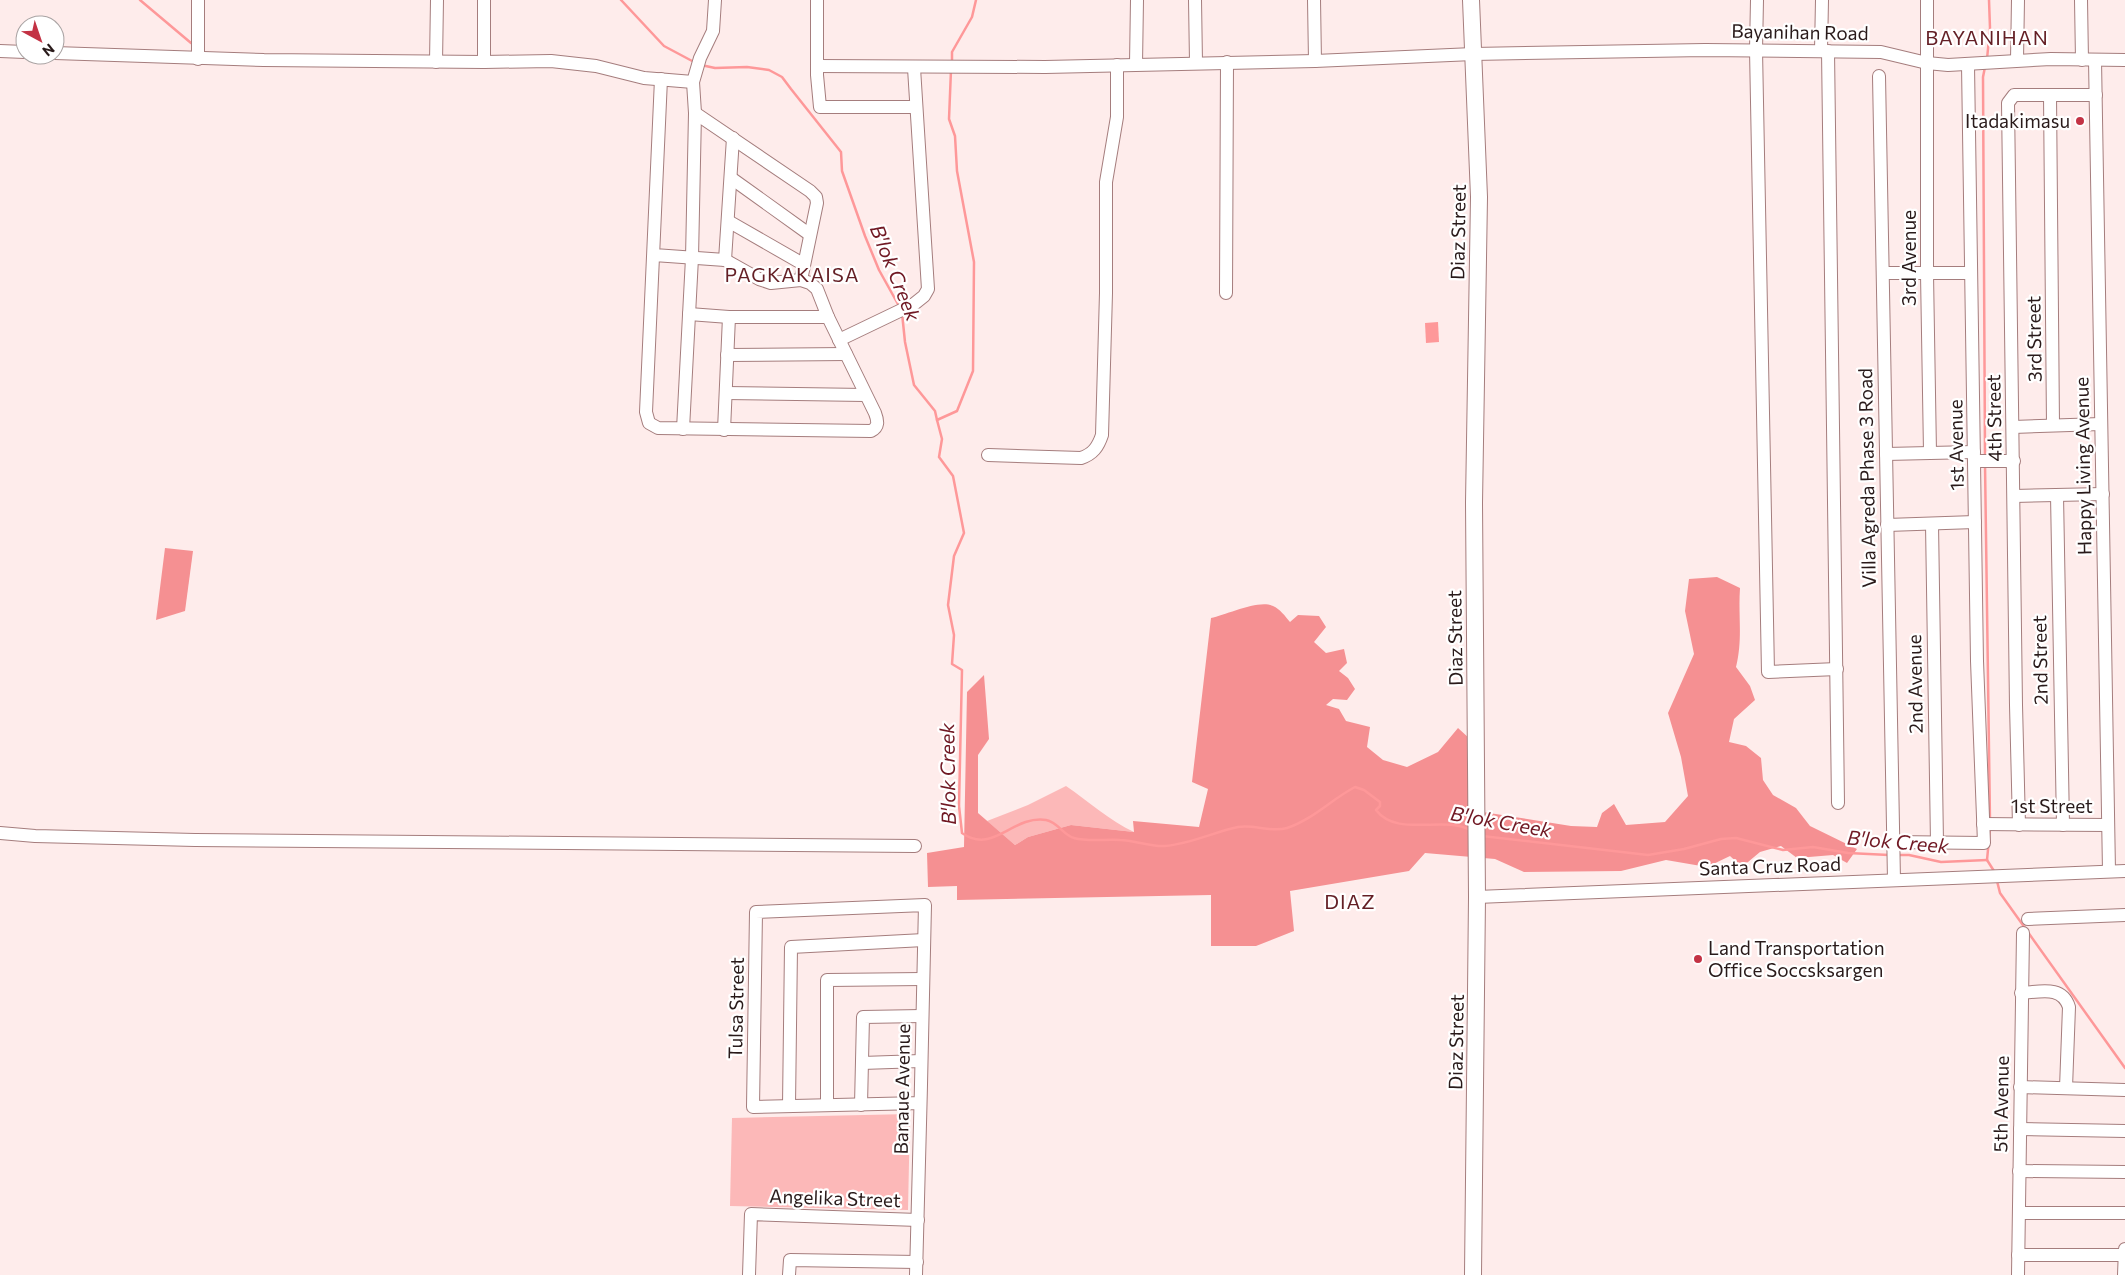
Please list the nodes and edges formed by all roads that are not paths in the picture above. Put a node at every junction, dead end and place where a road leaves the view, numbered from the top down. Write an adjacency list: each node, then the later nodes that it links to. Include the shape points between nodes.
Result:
1 (198, 0): 21 (street)
2 (437, 0): 26 (street)
3 (484, 0): 27 (street)
4 (715, 0): 38 (street, via 713,31)
5 (817, 0): 34 (street)
6 (1137, 0): 31 (street)
7 (1195, 0): 28 (street)
8 (1314, 0): 25 (street)
9 (1471, 0): 20 (main road, Diaz Street)
10 (1758, 0): 15 (street)
11 (1822, 0): 17 (street)
12 (1927, 0): 30 (street, 3rd Avenue)
13 (2018, 0): 22 (street)
14 (2081, 0): 23 (street, Happy Living Avenue)
15 (1756, 50): 17 (street, Bayanihan Road); 20 (street, Bayanihan Road); 80 (street, via 1768,672)
16 (0, 51): 18 (street)
17 (1824, 51): 30 (street, Bayanihan Road, via 1881,52); 80 (street)
18 (15, 52)
19 (65, 53): 21 (street)
20 (1473, 54): 25 (street, Bayanihan Road); 93 (main road, Diaz Street, via 1479,197 1474,503)
21 (198, 59): 26 (street)
22 (2018, 60): 23 (street, Bayanihan Road); 32 (street, Bayanihan Road)
23 (2089, 60): 24 (street, Bayanihan Road); 39 (street, Happy Living Avenue)
24 (2125, 60)
25 (1315, 61): 29 (street, Bayanihan Road)
26 (436, 62): 27 (street)
27 (484, 62): 37 (street, via 573,62)
28 (1196, 62): 29 (street, Bayanihan Road); 31 (street, Bayanihan Road)
29 (1227, 62): 55 (street)
30 (1927, 63): 32 (street, Bayanihan Road); 53 (street, 3rd Avenue)
31 (1136, 64): 33 (street, Bayanihan Road)
32 (1968, 64): 52 (street, 1st Avenue)
33 (1117, 65): 35 (street, Bayanihan Road); 70 (street, via 1117,117 1106,182 1106,293 1100,442 1089,456 1081,458)
34 (817, 66): 35 (street, Bayanihan Road); 41 (street, via 820,107)
35 (914, 68): 41 (street)
36 (1879, 76): 51 (street, Villa Agreda Phase 3 Road)
37 (661, 79): 38 (street); 47 (street)
38 (693, 82): 42 (street)
39 (2096, 94): 40 (street, 4th Street); 64 (street, Happy Living Avenue)
40 (2050, 95): 65 (street, 3rd Street); 66 (street, 4th Street, via 2014,95 2008,103)
41 (916, 107): 59 (street, via 927,293 919,301)
42 (695, 113): 43 (street); 48 (street)
43 (733, 138): 44 (street); 46 (street, via 813,194 817,203)
44 (730, 178): 45 (street); 46 (street)
45 (728, 221): 49 (street); 50 (street)
46 (809, 234): 50 (street)
47 (654, 255): 48 (street); 67 (street, via 647,418 652,426 658,428)
48 (692, 258): 49 (street); 56 (street)
49 (725, 260): 54 (street, via 759,280 771,283)
50 (803, 264): 54 (street)
51 (1884, 273): 53 (street); 71 (street, Villa Agreda Phase 3 Road)
52 (1972, 273): 53 (street); 72 (street, 1st Avenue)
53 (1927, 274): 69 (street, 3rd Avenue)
54 (801, 280): 58 (street, via 817,289)
55 (1226, 293)
56 (689, 314): 57 (street); 67 (street)
57 (729, 317): 58 (street); 61 (street)
58 (828, 317): 59 (street)
59 (839, 340): 60 (street)
60 (846, 354): 61 (street); 63 (street)
61 (727, 355): 62 (street)
62 (726, 393): 63 (street); 68 (street)
63 (866, 395): 68 (street, via 878,422 871,431)
64 (2102, 424): 65 (street); 74 (street, Happy Living Avenue)
65 (2054, 425): 66 (street)
66 (2013, 427): 73 (street, 4th Street)
67 (683, 429): 68 (street)
68 (724, 430)
69 (1930, 452): 71 (street); 72 (street)
70 (988, 454)
71 (1886, 454): 79 (street, Villa Agreda Phase 3 Road)
72 (1980, 459): 73 (street); 77 (street, 1st Avenue)
73 (2014, 461): 76 (street, 4th Street)
74 (2102, 494): 75 (street); 85 (street, Happy Living Avenue)
75 (2056, 495): 76 (street); 84 (street, 2nd Street)
76 (2014, 496): 83 (street, 4th Street)
77 (1975, 522): 78 (street); 82 (street, 1st Avenue, via 1977,661)
78 (1932, 524): 79 (street); 87 (street, 2nd Avenue)
79 (1887, 525): 89 (street, Villa Agreda Phase 3 Road)
80 (1838, 670): 81 (street)
81 (1838, 803)
82 (1989, 824): 83 (street, 1st Street); 87 (street, 1st Avenue, via 1984,843)
83 (2019, 824): 84 (street, 1st Street)
84 (2063, 825): 85 (street, 1st Street)
85 (2108, 825): 91 (street, Happy Living Avenue)
86 (0, 833): 88 (street, via 186,840)
87 (1936, 843): 89 (street)
88 (916, 846)
89 (1892, 850): 92 (street, Villa Agreda Phase 3 Road)
90 (2125, 871): 91 (street, Santa Cruz Road)
91 (2109, 872): 92 (street, Santa Cruz Road)
92 (1894, 880): 93 (street, Santa Cruz Road)
93 (1478, 897): 124 (main road, Diaz Street)
94 (925, 904): 98 (street, Banaue Avenue); 110 (street, Tulsa Street, via 756,912 753,1107)
95 (2125, 915): 96 (street)
96 (2028, 920)
97 (2023, 933): 100 (street, 5th Avenue)
98 (924, 940): 99 (street, Banaue Avenue); 110 (street, via 791,946)
99 (923, 979): 101 (street, Banaue Avenue); 108 (street, via 827,980)
100 (2021, 993): 104 (street, 5th Avenue); 105 (street, via 2052,991 2063,995 2067,1002)
101 (922, 1016): 102 (street, Banaue Avenue); 103 (street, via 863,1017)
102 (921, 1062): 103 (street); 107 (street, Banaue Avenue)
103 (862, 1063): 109 (street)
104 (2020, 1087): 105 (street); 111 (street, 5th Avenue)
105 (2066, 1088): 106 (street)
106 (2125, 1090)
107 (920, 1104): 109 (street, Tulsa Street); 117 (street, Banaue Avenue)
108 (827, 1105): 109 (street, Tulsa Street); 110 (street, Tulsa Street)
109 (860, 1105)
110 (789, 1106)
111 (2020, 1129): 112 (street); 113 (street, 5th Avenue)
112 (2125, 1131)
113 (2019, 1171): 114 (street); 115 (street, 5th Avenue)
114 (2125, 1172)
115 (2019, 1213): 116 (street); 119 (street, 5th Avenue)
116 (2125, 1213)
117 (918, 1220): 121 (street, Banaue Avenue); 122 (street, Angelika Street, via 751,1214)
118 (2125, 1249): 120 (street)
119 (2018, 1255): 120 (street); 125 (street, 5th Avenue)
120 (2124, 1255): 126 (street)
121 (917, 1269): 123 (street, via 790,1260)
122 (749, 1275)
123 (789, 1275)
124 (1473, 1275)
125 (2018, 1275)
126 (2124, 1275)

